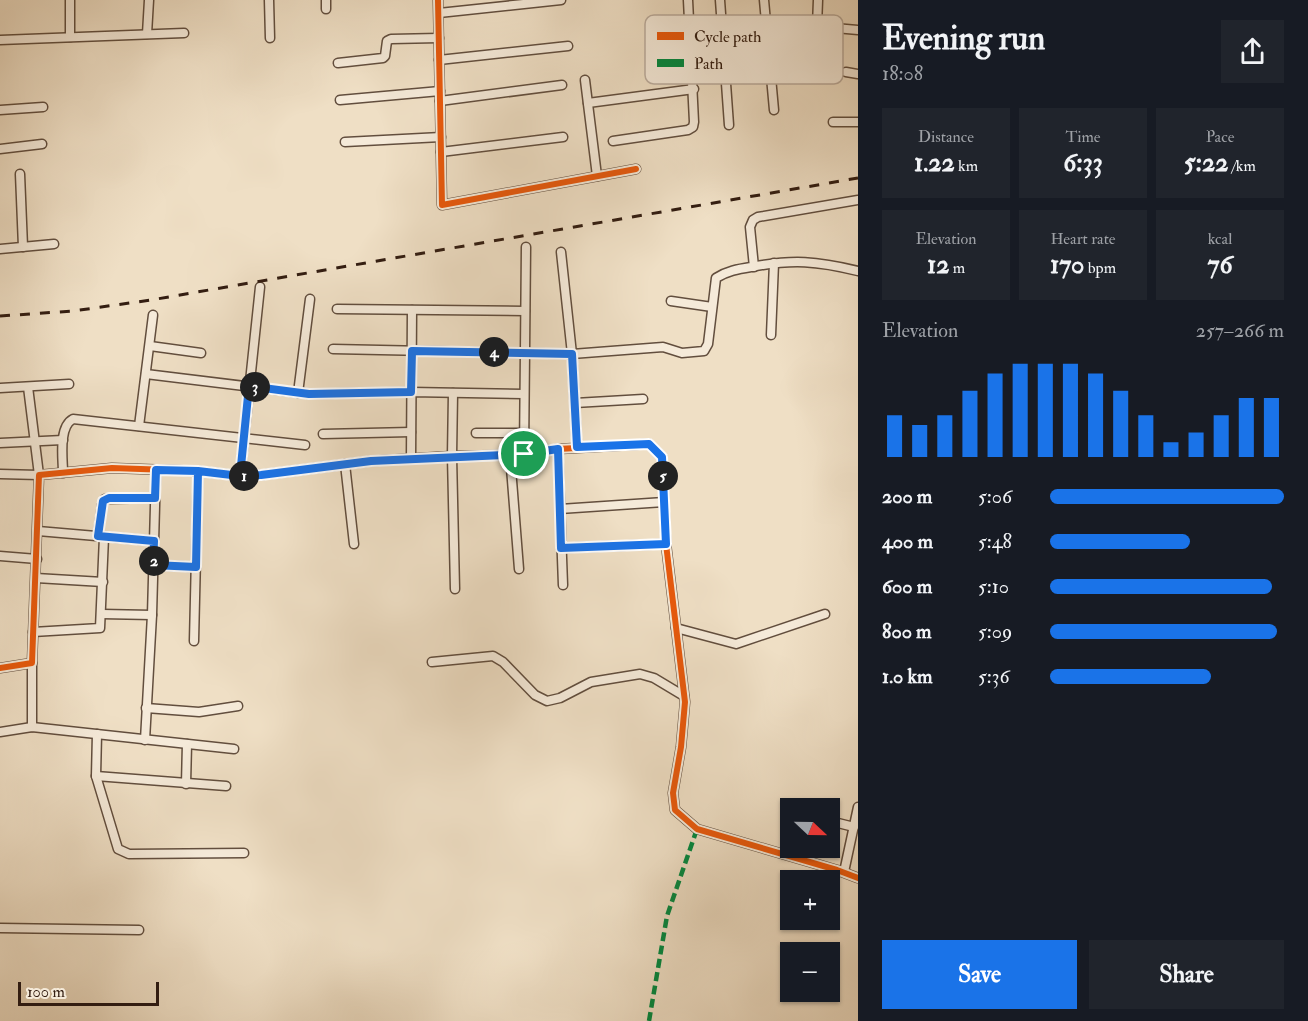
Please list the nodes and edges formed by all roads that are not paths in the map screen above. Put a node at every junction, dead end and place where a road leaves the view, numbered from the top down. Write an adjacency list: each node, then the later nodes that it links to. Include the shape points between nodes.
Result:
1 (70, 0): 20 (street)
2 (149, 0): 19 (street)
3 (269, 0): 21 (street)
4 (438, 0): 11 (street)
5 (561, 0): 10 (street)
6 (688, 0): 12 (street)
7 (720, 0): 13 (street)
8 (764, 0): 14 (street)
9 (818, 0): 15 (street)
10 (524, 2): 11 (street)
11 (439, 13): 22 (street)
12 (689, 15)
13 (721, 15)
14 (766, 15)
15 (817, 15)
16 (843, 29): 17 (street)
17 (858, 30)
18 (184, 33): 19 (street)
19 (147, 34): 20 (street)
20 (70, 37): 23 (street)
21 (270, 38)
22 (439, 38): 25 (street); 26 (street, via 391,39 383,58)
23 (0, 40)
24 (568, 46): 25 (street)
25 (439, 60): 35 (street)
26 (338, 63)
27 (846, 72): 28 (street)
28 (858, 74)
29 (585, 80): 38 (street)
30 (694, 84): 34 (street)
31 (726, 84): 44 (street)
32 (772, 84): 41 (street)
33 (562, 85): 37 (street)
34 (694, 89): 38 (street); 47 (street, via 691,129)
35 (440, 91): 36 (street); 37 (street)
36 (340, 100)
37 (440, 101): 46 (street)
38 (588, 103): 54 (street)
39 (43, 107): 40 (street)
40 (0, 110)
41 (774, 110)
42 (833, 122): 43 (street)
43 (858, 122)
44 (729, 125)
45 (563, 137): 51 (street)
46 (441, 138): 48 (street); 51 (street)
47 (613, 141)
48 (345, 142)
49 (42, 144): 50 (street)
50 (0, 149)
51 (441, 152): 54 (street, via 442,205)
52 (636, 169): 54 (street)
53 (20, 174): 57 (street)
54 (597, 176)
55 (858, 200): 62 (street, via 753,220 750,227)
56 (54, 244): 57 (street)
57 (23, 247): 59 (street)
58 (526, 247): 70 (street)
59 (0, 249)
60 (561, 252): 78 (street)
61 (774, 263): 62 (street); 63 (street, via 807,261); 72 (street)
62 (754, 267): 67 (street, via 716,278)
63 (858, 272)
64 (260, 287): 81 (street)
65 (310, 299): 85 (street)
66 (671, 301): 67 (street)
67 (712, 308): 78 (street, via 704,351 682,353 663,347)
68 (337, 309): 69 (street)
69 (412, 310): 70 (street); 75 (street)
70 (525, 311): 76 (street)
71 (153, 315): 73 (street)
72 (771, 335)
73 (150, 346): 77 (street); 79 (street)
74 (333, 349): 75 (street)
75 (412, 351): 76 (street); 84 (street)
76 (525, 352): 78 (street); 87 (street)
77 (201, 353)
78 (572, 354): 89 (street)
79 (146, 374): 81 (street); 90 (street)
80 (69, 384): 82 (street)
81 (249, 386): 85 (street); 95 (street)
82 (28, 387): 83 (street); 97 (street)
83 (0, 388)
84 (411, 392): 85 (street); 86 (street); 91 (street)
85 (298, 393)
86 (453, 393): 87 (street); 104 (street)
87 (524, 394): 94 (street)
88 (643, 399): 89 (street)
89 (574, 403): 100 (street)
90 (139, 426): 95 (street); 96 (street, via 73,419 66,425)
91 (411, 432): 93 (street); 105 (street)
92 (476, 433): 94 (street)
93 (323, 434)
94 (524, 434): 102 (street)
95 (244, 438): 99 (street); 112 (street)
96 (63, 440): 97 (street); 109 (street)
97 (34, 441): 98 (street); 111 (street)
98 (0, 443)
99 (305, 445)
100 (577, 447): 101 (street); 114 (street, via 649,444 662,457)
101 (558, 449): 102 (street); 115 (street)
102 (524, 454): 103 (street)
103 (510, 455): 104 (street); 126 (street)
104 (452, 456): 105 (street); 130 (street)
105 (411, 459): 106 (street)
106 (345, 464): 112 (street); 119 (street)
107 (156, 470): 108 (street); 109 (street, via 112,468); 113 (street)
108 (198, 471): 112 (street); 125 (street)
109 (63, 473): 111 (street)
110 (0, 474): 111 (street)
111 (39, 475): 116 (street)
112 (240, 476)
113 (155, 498): 117 (street, via 105,499); 118 (street)
114 (664, 502): 115 (street); 120 (street)
115 (560, 508): 121 (street)
116 (38, 531): 117 (street); 123 (street)
117 (101, 536): 118 (street); 128 (street)
118 (154, 541): 124 (street)
119 (354, 544)
120 (666, 544): 121 (street); 134 (street)
121 (561, 548): 129 (street)
122 (0, 556): 123 (street)
123 (37, 559): 127 (street)
124 (153, 565): 125 (street); 133 (street)
125 (196, 567): 136 (street)
126 (519, 569)
127 (36, 578): 128 (street); 135 (street)
128 (103, 582): 131 (street)
129 (562, 585)
130 (455, 589)
131 (102, 614): 133 (street); 135 (street, via 98,629)
132 (825, 614): 134 (street, via 736,644)
133 (152, 615): 142 (street)
134 (676, 628): 140 (street)
135 (33, 632): 138 (street)
136 (194, 641)
137 (432, 662): 140 (street, via 493,656 535,695 548,700 591,682 640,674)
138 (32, 663): 139 (street); 143 (street)
139 (0, 668)
140 (684, 696): 157 (street, via 673,793 675,810 697,829)
141 (237, 706): 142 (street, via 199,712)
142 (146, 708): 146 (street)
143 (32, 727): 144 (street); 145 (street)
144 (0, 732)
145 (97, 734): 146 (street); 149 (street)
146 (145, 740): 147 (street)
147 (187, 744): 148 (street); 150 (street)
148 (234, 750)
149 (96, 776): 150 (street); 156 (street, via 115,843 123,852)
150 (186, 784): 151 (street)
151 (226, 786)
152 (858, 807): 154 (street)
153 (840, 824): 154 (street)
154 (854, 827): 155 (street)
155 (854, 844): 157 (street)
156 (244, 853)
157 (844, 872): 158 (street)
158 (858, 878)
159 (0, 928): 160 (street)
160 (139, 930)

